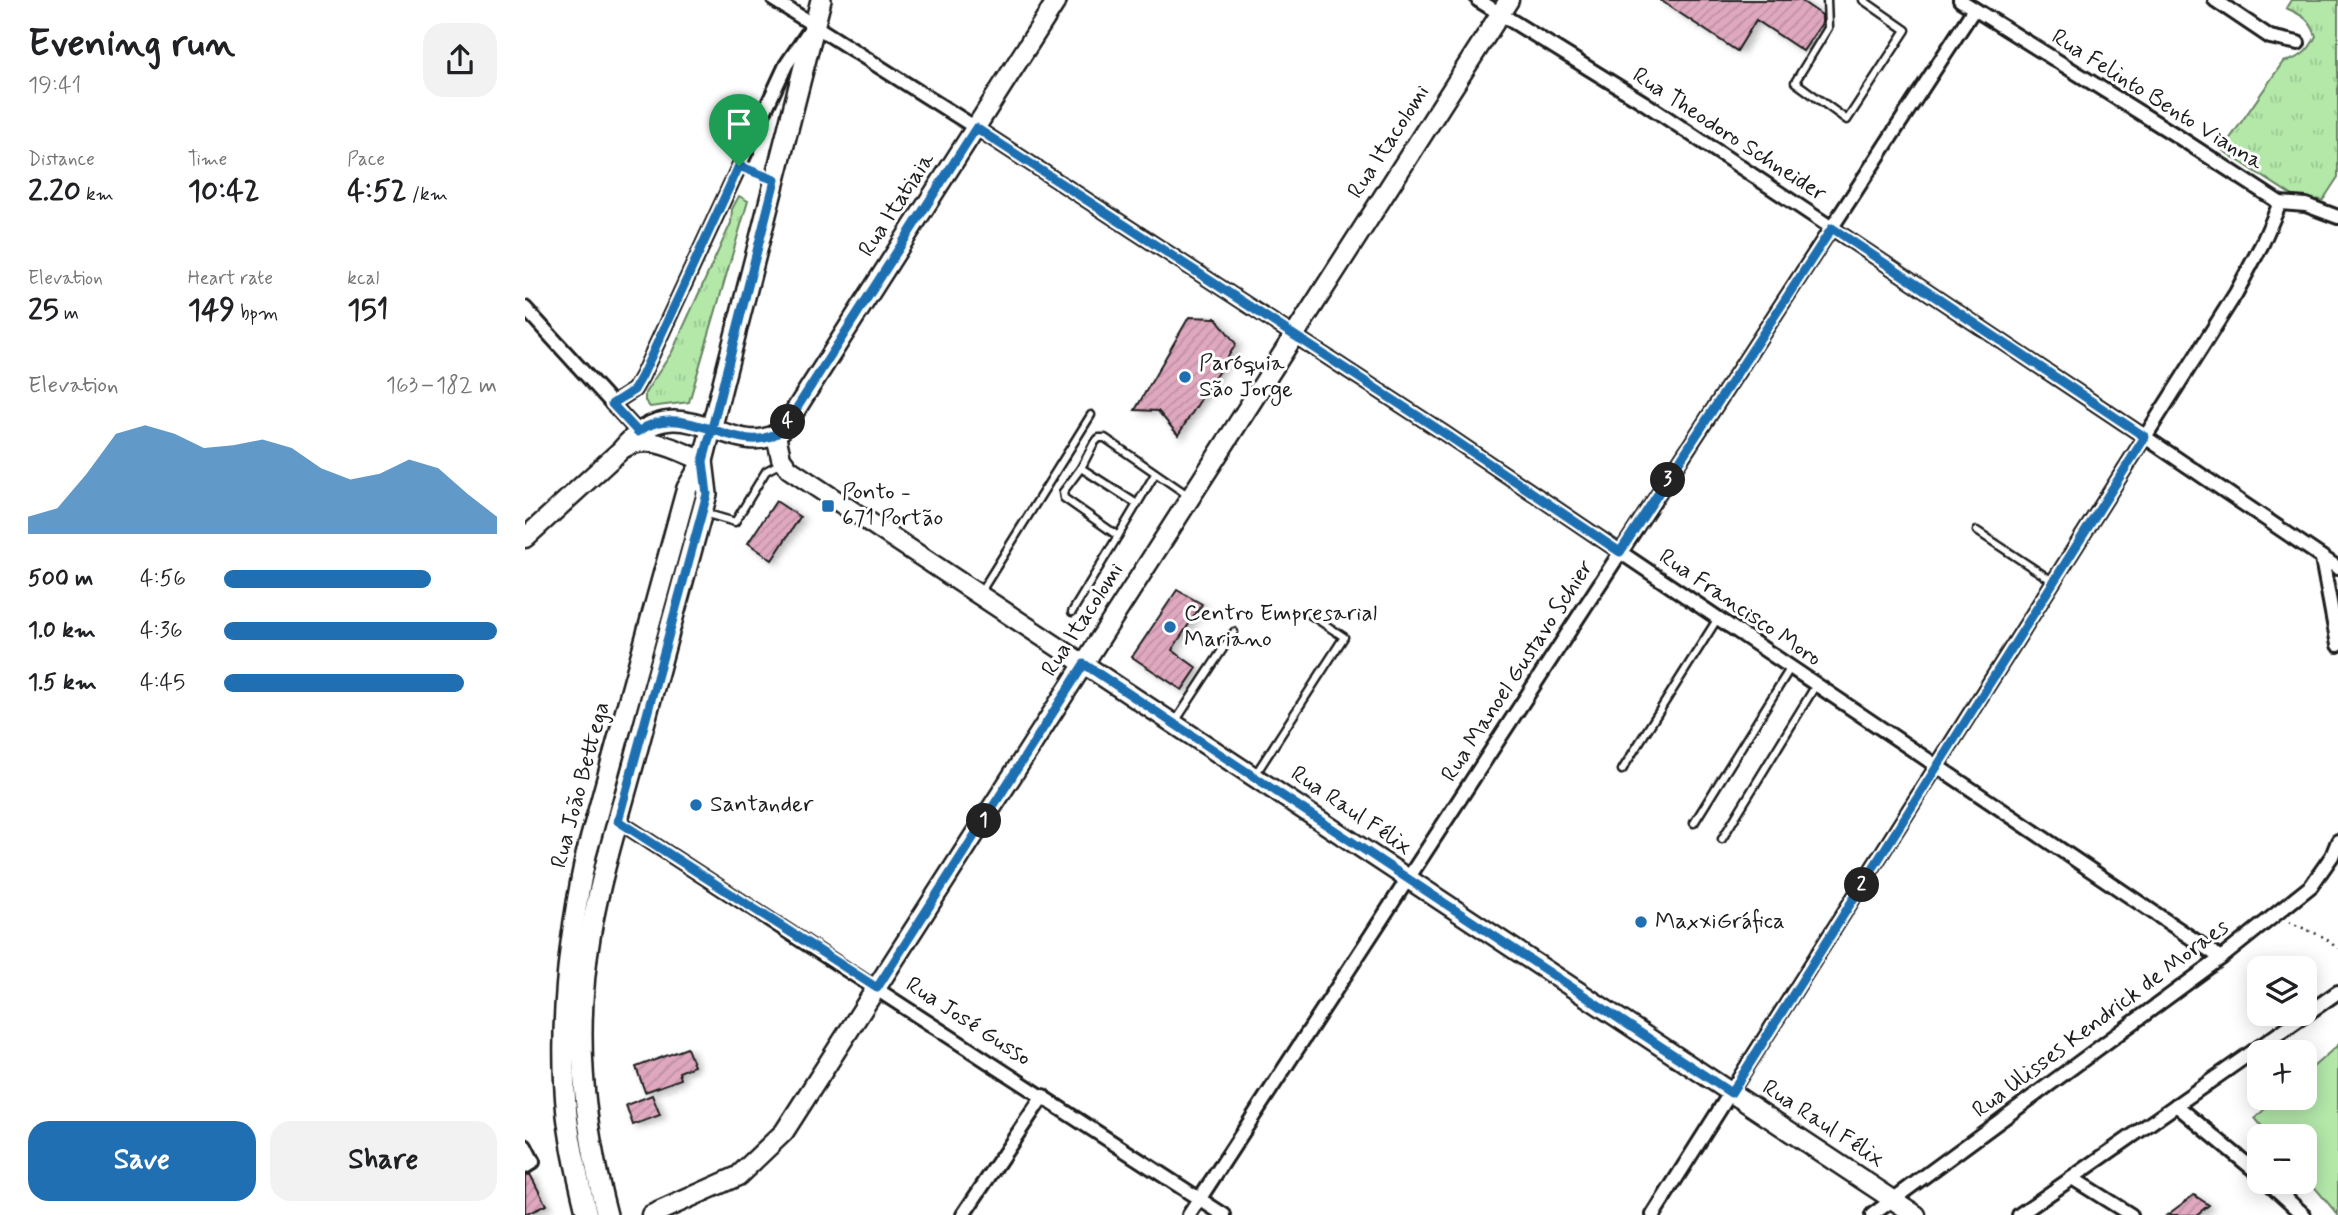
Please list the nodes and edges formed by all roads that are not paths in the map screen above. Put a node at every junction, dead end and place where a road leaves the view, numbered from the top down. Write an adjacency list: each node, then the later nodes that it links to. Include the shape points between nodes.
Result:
1 (774, 0): 11 (street, Rua Francisco Moro)
2 (821, 0): 11 (main road, Rua João Bettega)
3 (1057, 0): 13 (main road, Rua Itatiaia)
4 (1478, 0): 9 (street, Rua Theodoro Schneider)
5 (1827, 0): 6 (lane, via 1828,28 1795,82 1847,120 1906,30)
6 (1863, 0)
7 (1960, 0): 10 (street, Rua Felinto Bento Vianna)
8 (2215, 0): 12 (street, via 2270,37)
9 (1504, 7): 16 (street, Rua Theodoro Schneider); 18 (main road, Rua Itacolomi)
10 (1974, 9): 14 (street, Rua Felinto Bento Vianna); 16 (street, Rua Manoel Gustavo Schier)
11 (813, 25): 13 (street, Rua Francisco Moro); 19 (street, Rua João Bettega, via 786,65 642,376 634,390); 21 (main road, Rua João Bettega)
12 (2298, 43)
13 (976, 128): 18 (street, Rua Francisco Moro); 23 (main road, Rua Itatiaia)
14 (2280, 203): 15 (street, Rua Felinto Bento Vianna, via 2306,205); 24 (street, via 2252,266)
15 (2338, 216)
16 (1832, 228): 24 (street, Rua Theodoro Schneider); 36 (street, Rua Manoel Gustavo Schier)
17 (525, 308): 19 (street)
18 (1294, 335): 30 (main road, Rua Itacolomi); 36 (street, Rua Francisco Moro)
19 (612, 404): 22 (street)
20 (1091, 415): 40 (lane)
21 (712, 428): 22 (main road, via 670,420); 23 (main road, via 753,441); 26 (main road, Rua João Bettega)
22 (638, 432): 25 (main road)
23 (776, 435): 28 (main road, via 781,458)
24 (2145, 437): 37 (street, Rua Theodoro Schneider); 39 (street)
25 (621, 450): 26 (main road, via 651,442); 35 (main road)
26 (703, 461): 32 (main road, Rua João Bettega, via 707,494); 68 (main road, Rua João Bettega, via 687,488 576,904 563,1030 567,1116)
27 (1081, 468): 29 (lane, via 1094,443 1105,438); 31 (lane); 34 (lane, via 1063,492 1064,498)
28 (789, 469): 32 (lane, via 777,465 766,471 735,522); 40 (main road, Rua Raul Félix)
29 (1154, 474): 30 (lane); 31 (lane)
30 (1191, 497): 46 (main road, Rua Itacolomi)
31 (1137, 504): 34 (lane)
32 (702, 512): 53 (main road, Rua João Bettega)
33 (1977, 531): 39 (lane)
34 (1118, 536): 41 (lane)
35 (525, 538)
36 (1620, 552): 43 (street, Rua Francisco Moro); 57 (street, Rua Manoel Gustavo Schier)
37 (2322, 559): 38 (street, Rua Theodoro Schneider); 45 (street)
38 (2338, 568)
39 (2054, 582): 50 (street)
40 (979, 594): 46 (main road, Rua Raul Félix)
41 (1072, 612)
42 (1306, 612): 52 (lane, via 1344,637)
43 (1718, 618): 47 (street, Rua Francisco Moro); 51 (lane)
44 (1234, 632): 49 (lane)
45 (2338, 645)
46 (1084, 664): 49 (main road, Rua Raul Félix); 59 (main road, Rua Itacolomi)
47 (1791, 667): 48 (street, Rua Francisco Moro); 54 (lane)
48 (1816, 685): 50 (street, Rua Francisco Moro); 55 (lane)
49 (1174, 723): 52 (main road, Rua Raul Félix)
50 (1937, 766): 58 (street, Rua Francisco Moro); 61 (street)
51 (1622, 770)
52 (1254, 777): 57 (main road, Rua Raul Félix)
53 (618, 821): 59 (street, Rua José Gusso); 74 (main road, Rua João Bettega, via 591,932 582,1018 583,1097)
54 (1694, 823)
55 (1722, 839)
56 (2338, 841): 58 (street, Rua Ulisses Kendrick de Moraes, via 2311,886)
57 (1408, 879): 61 (main road, Rua Raul Félix); 70 (street, Rua Manoel Gustavo Schier)
58 (2221, 958): 71 (street, Rua Ulisses Kendrick de Moraes)
59 (877, 988): 62 (street, Rua José Gusso); 75 (main road, Rua Itacolomi, via 784,1132 738,1176)
60 (2338, 992): 63 (street)
61 (1731, 1093): 71 (main road, Rua Raul Félix); 79 (street)
62 (1042, 1096): 70 (street, Rua José Gusso); 76 (street)
63 (2176, 1105): 66 (street); 67 (street)
64 (525, 1146): 65 (street)
65 (529, 1164)
66 (2247, 1164)
67 (2072, 1178): 82 (street); 83 (street)
68 (580, 1187): 72 (main road, Rua João Bettega); 73 (main road)
69 (2281, 1194): 84 (street)
70 (1199, 1199): 77 (street, Rua Manoel Gustavo Schier); 78 (street, Rua José Gusso)
71 (1892, 1199): 80 (street, Rua Ulisses Kendrick de Moraes); 81 (main road, Rua Raul Félix)
72 (587, 1215)
73 (596, 1215)
74 (607, 1215)
75 (651, 1215)
76 (963, 1215)
77 (1189, 1215)
78 (1224, 1215)
79 (1654, 1215)
80 (1872, 1215)
81 (1916, 1215)
82 (2019, 1215)
83 (2131, 1215)
84 (2304, 1215)

